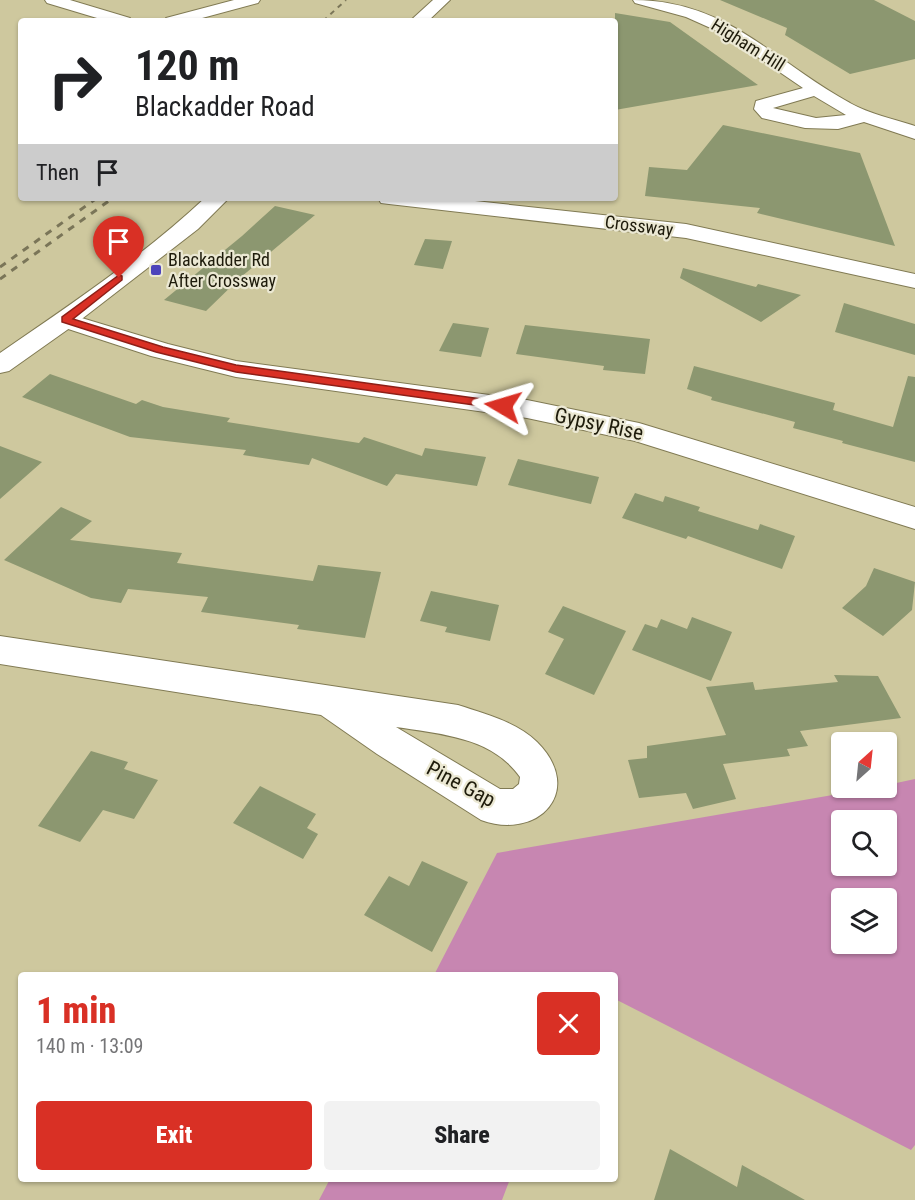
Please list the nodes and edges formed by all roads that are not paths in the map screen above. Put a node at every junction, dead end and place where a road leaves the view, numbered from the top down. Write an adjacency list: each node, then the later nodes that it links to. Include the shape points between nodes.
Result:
1 (53, 0): 5 (street)
2 (252, 0): 6 (street)
3 (442, 0): 7 (street)
4 (641, 0): 8 (street, Higham Hill, via 692,14 730,30)
5 (114, 18)
6 (183, 18)
7 (421, 18)
8 (816, 90): 9 (street, Higham Hill); 9 (street, Higham Hill, via 778,99 763,105 763,109 769,114 824,125)
9 (862, 116): 10 (street, Higham Hill)
10 (915, 133)
11 (215, 201): 16 (street)
12 (416, 201): 13 (street, Crossway, via 686,231)
13 (885, 276): 14 (street, Crossway); 15 (street, Crossway)
14 (915, 281)
15 (915, 286)
16 (65, 320): 17 (street); 18 (street, Gypsy Rise, via 236,369 527,409 639,432)
17 (0, 365)
18 (915, 518)
19 (0, 650): 20 (street, Pine Gap)
20 (332, 703): 20 (street, Pine Gap, via 458,721 496,734 525,752 540,774 537,794 519,807 495,807)

